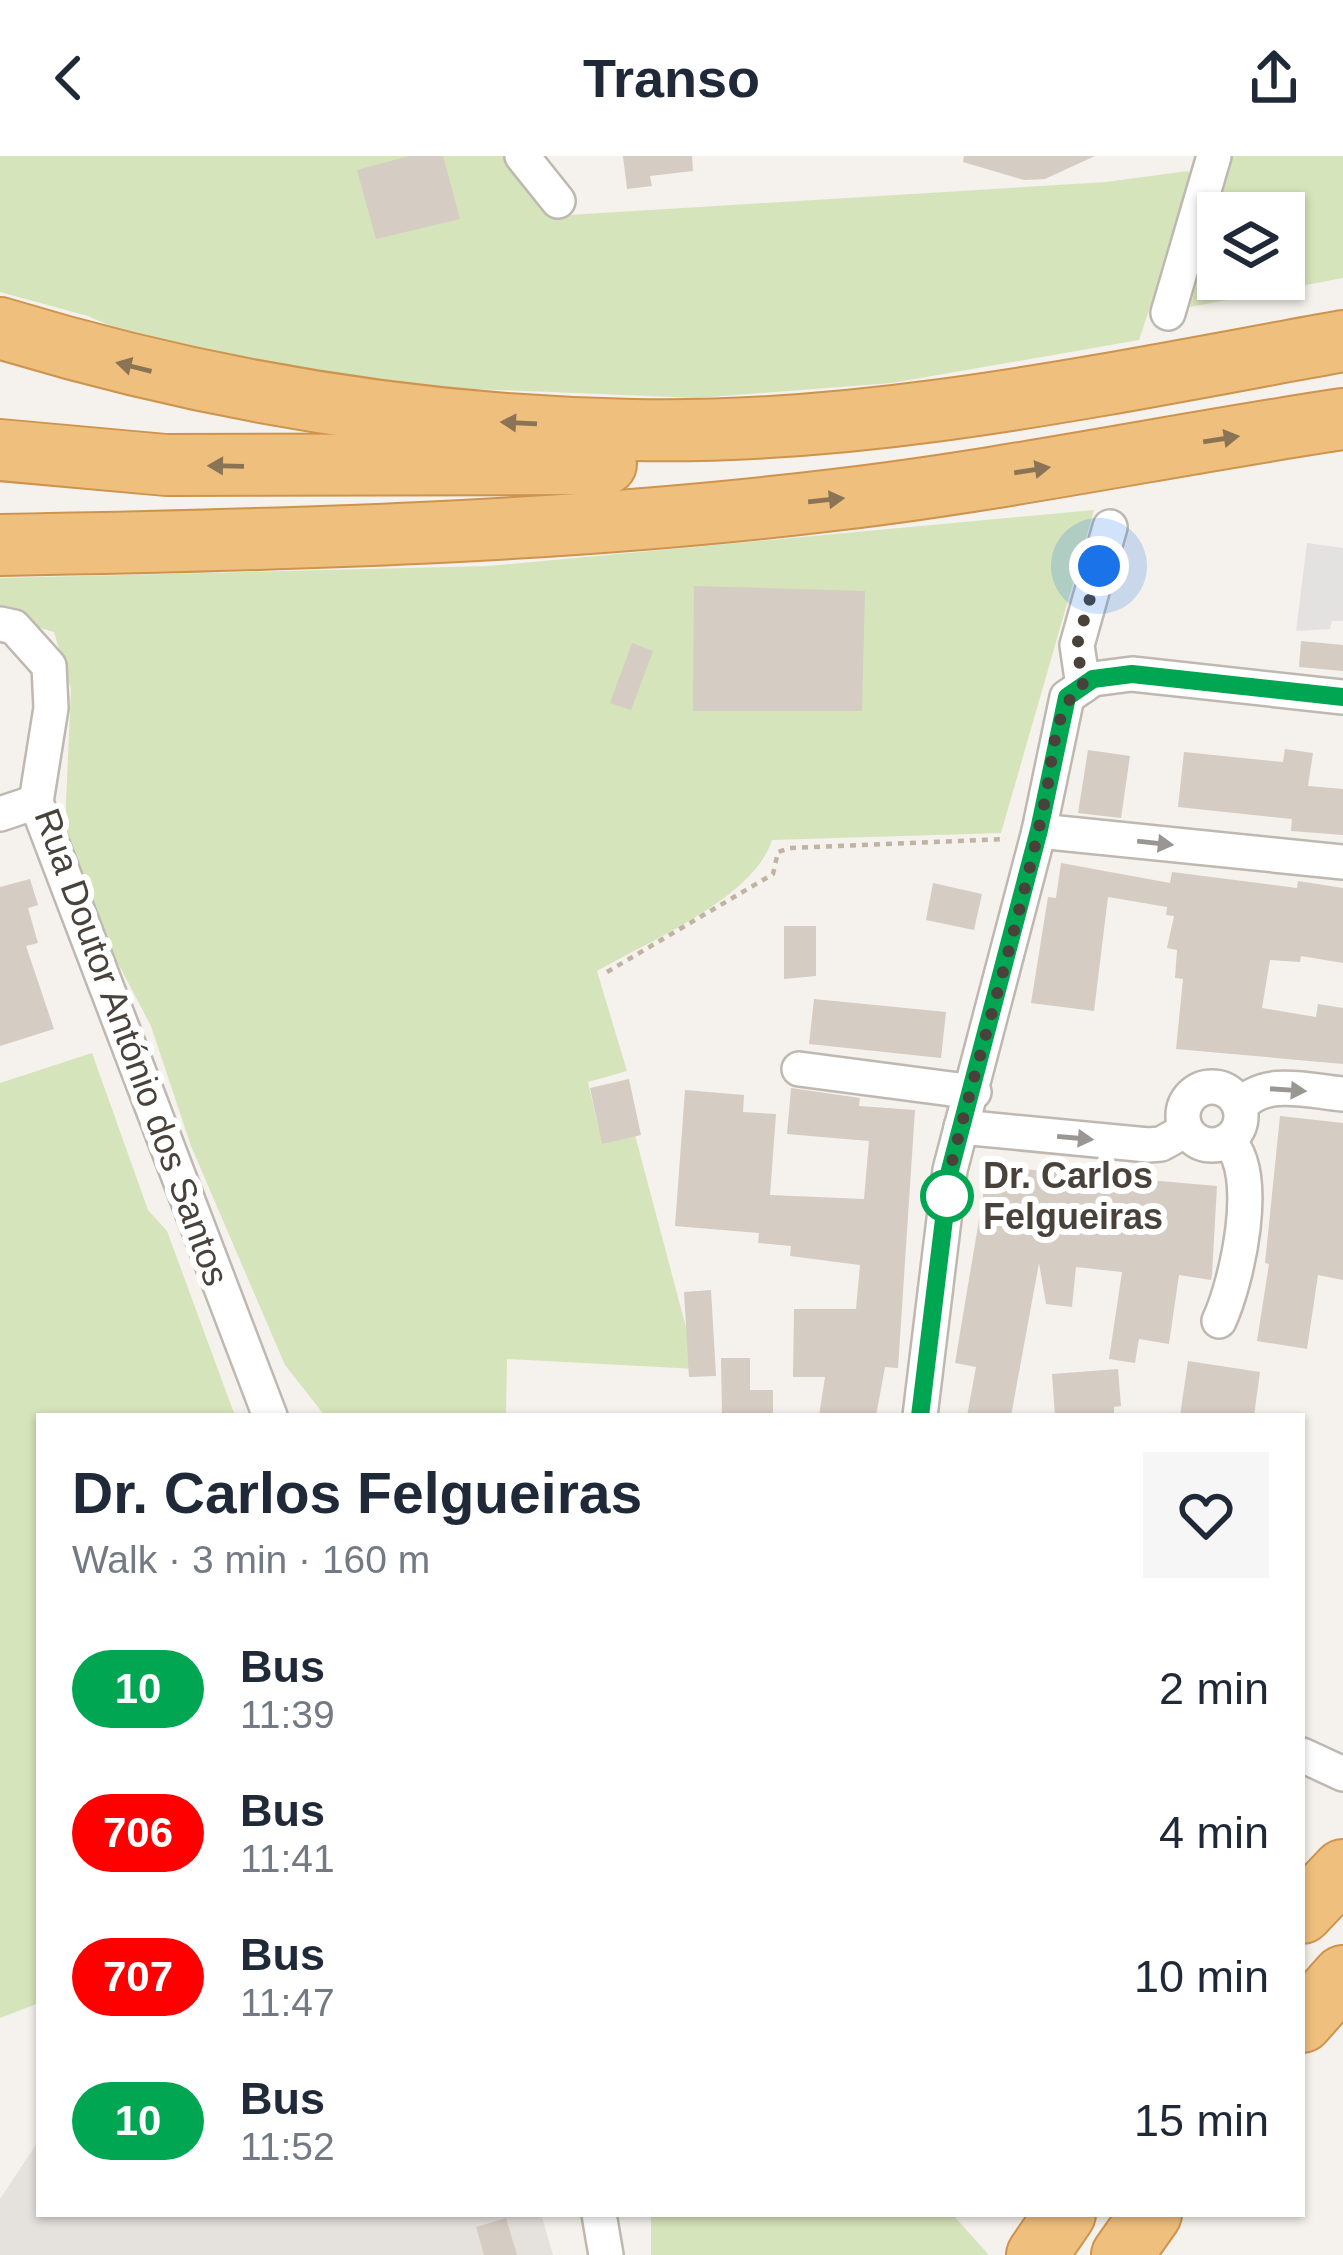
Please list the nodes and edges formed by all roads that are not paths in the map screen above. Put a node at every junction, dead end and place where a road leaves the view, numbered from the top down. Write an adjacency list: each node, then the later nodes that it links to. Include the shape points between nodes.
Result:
1 (522, 156): 3 (street)
2 (1214, 156): 4 (street)
3 (558, 201)
4 (1168, 313)
5 (0, 328): 6 (highway, one-way to 5, via 957,406 636,430 301,402 129,367)
6 (1343, 341)
7 (1343, 369): 9 (highway, one-way to 9, via 969,432 745,456 343,468 166,465)
8 (1343, 419): 11 (highway, one-way to 8, via 487,527 841,499)
9 (0, 450)
10 (1110, 526): 13 (street, via 1077,645)
11 (0, 545)
12 (0, 624): 15 (street, Rua Doutor António dos Santos, via 14,627 50,666)
13 (1083, 686): 14 (street, via 1132,674); 17 (street, via 1067,697)
14 (1343, 697)
15 (36, 802): 16 (street); 27 (street, Rua Doutor António dos Santos)
16 (0, 814)
17 (1037, 837): 18 (street, one-way to 18); 20 (street)
18 (1343, 862)
19 (799, 1069): 20 (street)
20 (974, 1092): 23 (street)
21 (1343, 1094): 22 (street, one-way to 21, via 1266,1088)
22 (1240, 1107): 24 (street, via 1220,1088 1200,1089 1186,1102); 25 (street, via 1240,1126)
23 (961, 1127): 24 (street, one-way to 24, via 1148,1145); 30 (street)
24 (1186, 1130): 25 (street, via 1200,1143)
25 (1228, 1141): 26 (street, via 1245,1166 1236,1284)
26 (1219, 1321)
27 (249, 1362): 28 (street, Rua Doutor António dos Santos); 29 (street)
28 (269, 1413)
29 (293, 1413)
30 (920, 1413)
31 (1305, 1756): 32 (street)
32 (1343, 1774)
33 (1343, 1870): 34 (highway)
34 (1305, 1910)
35 (1343, 1976): 36 (highway)
36 (1305, 2019)
37 (600, 2217): 40 (street)
38 (1063, 2217): 41 (highway)
39 (1149, 2217): 42 (highway)
40 (607, 2255)
41 (1036, 2255)
42 (1122, 2255)

